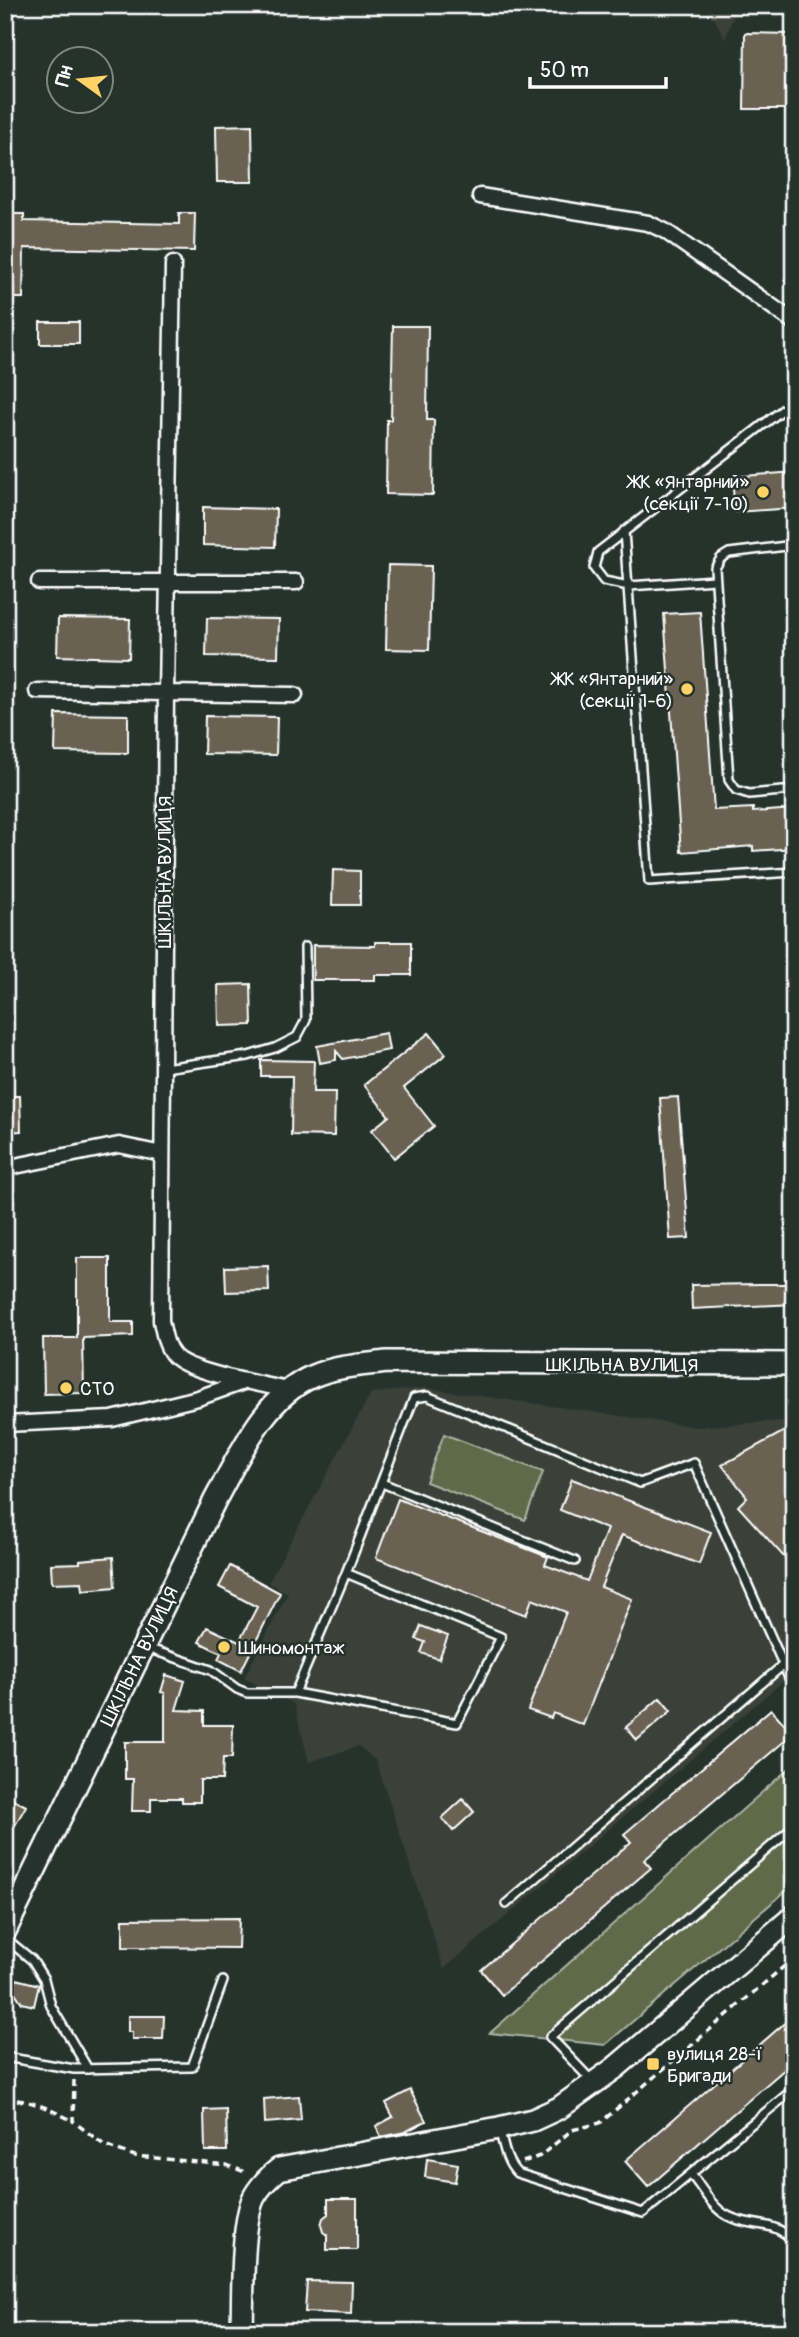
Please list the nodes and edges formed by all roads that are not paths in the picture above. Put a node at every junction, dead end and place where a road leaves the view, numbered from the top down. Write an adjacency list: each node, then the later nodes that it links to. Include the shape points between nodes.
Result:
1 (480, 196): 3 (street, via 648,223)
2 (173, 264): 9 (street, ШКІЛЬНА ВУЛИЦЯ)
3 (794, 322)
4 (794, 401): 5 (lane)
5 (624, 531): 11 (lane); 11 (lane, via 598,552 594,568 604,581)
6 (794, 545): 7 (lane, via 729,553 720,558)
7 (715, 580): 11 (lane); 15 (lane, via 729,780 736,790 749,794)
8 (39, 582): 9 (street)
9 (167, 582): 10 (street); 13 (street, ШКІЛЬНА ВУЛИЦЯ)
10 (296, 582)
11 (629, 586): 16 (lane, via 649,881)
12 (37, 691): 13 (street)
13 (166, 694): 14 (street); 18 (street, ШКІЛЬНА ВУЛИЦЯ)
14 (295, 695)
15 (794, 790)
16 (794, 872)
17 (305, 947): 18 (lane, via 306,1020 297,1037 248,1056)
18 (163, 1068): 19 (street, ШКІЛЬНА ВУЛИЦЯ)
19 (162, 1154): 20 (street, via 119,1145); 22 (street, ШКІЛЬНА ВУЛИЦЯ, via 161,1321 165,1341 174,1356 190,1366)
20 (5, 1168)
21 (794, 1364): 23 (street, ШКІЛЬНА ВУЛИЦЯ, via 387,1362 314,1376)
22 (247, 1380): 23 (street, ШКІЛЬНА ВУЛИЦЯ); 24 (street, via 198,1398 112,1419)
23 (288, 1390): 28 (street, ШКІЛЬНА ВУЛИЦЯ, via 247,1442)
24 (5, 1424)
25 (382, 1483): 26 (lane); 27 (lane); 29 (lane, via 414,1398 428,1396 640,1483 694,1463)
26 (575, 1561)
27 (346, 1573): 31 (lane); 31 (lane, via 501,1637 457,1723)
28 (144, 1647): 31 (lane, via 211,1670 247,1693); 35 (street, ШКІЛЬНА ВУЛИЦЯ)
29 (783, 1665): 30 (lane); 33 (lane)
30 (794, 1689)
31 (295, 1693)
32 (792, 1829): 40 (lane, via 550,2037)
33 (506, 1904)
34 (794, 1916): 40 (street)
35 (5, 1931)
36 (5, 1938): 39 (lane, via 32,1960 44,1979 51,2006)
37 (223, 1981): 39 (lane, via 192,2067)
38 (5, 2057): 39 (lane)
39 (88, 2069)
40 (594, 2083): 42 (street, via 559,2108)
41 (794, 2089): 43 (lane)
42 (499, 2128): 43 (lane, via 511,2167 523,2176 643,2213); 45 (street, via 298,2164 279,2169 265,2180 247,2219)
43 (691, 2174): 44 (lane, via 720,2211 771,2226)
44 (794, 2243)
45 (242, 2332)

